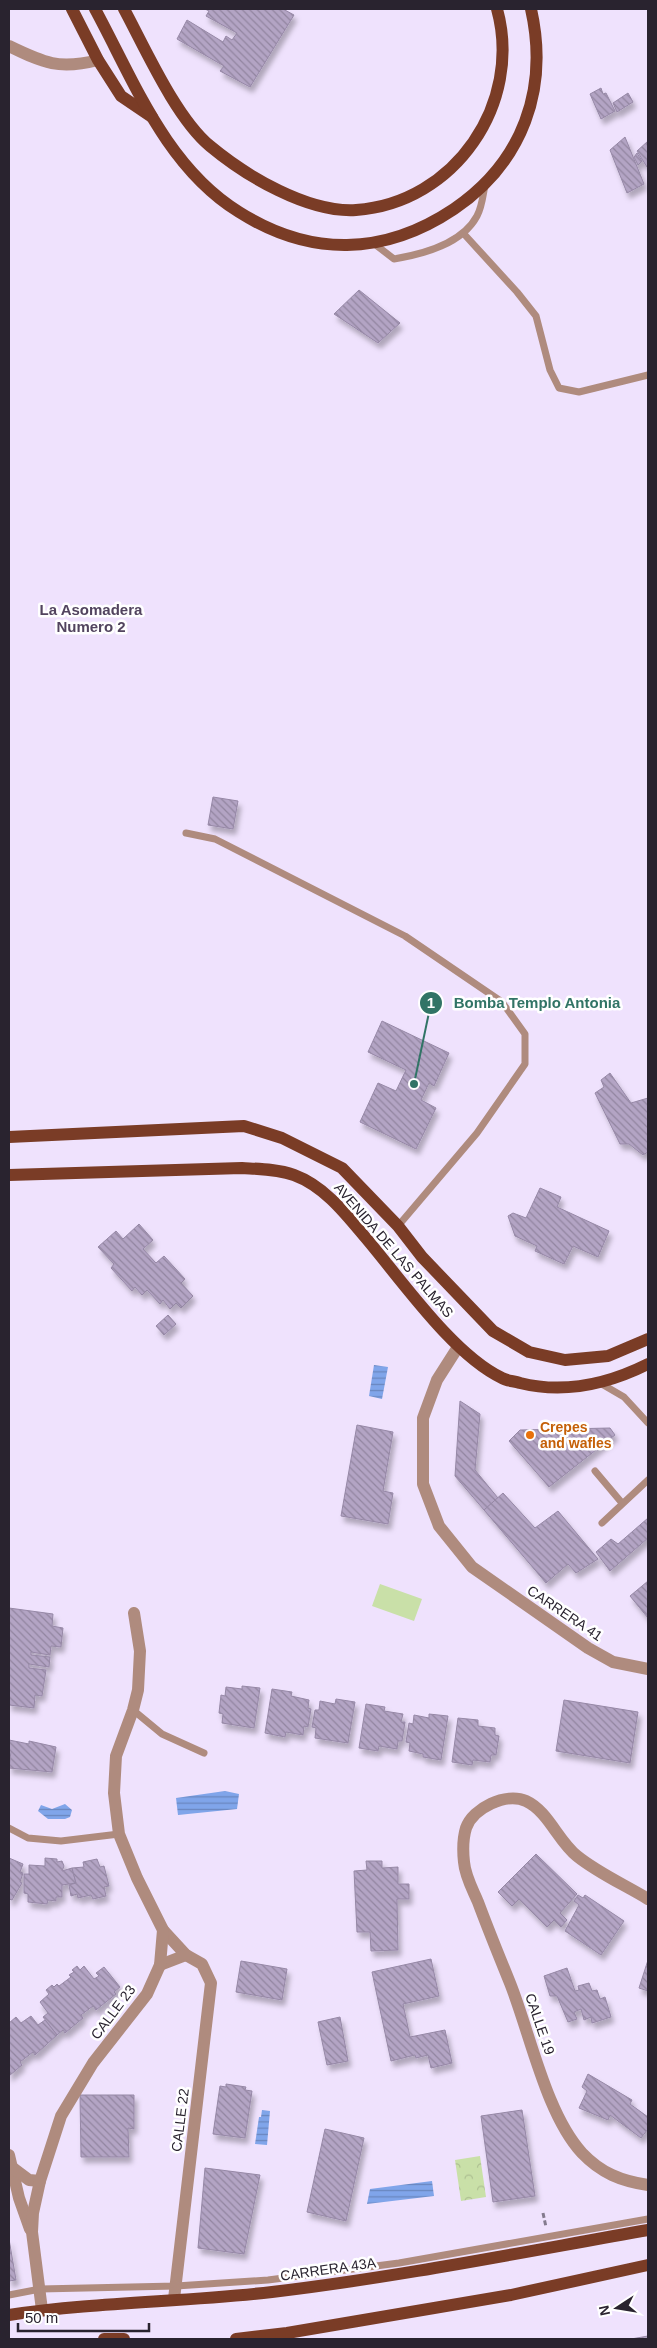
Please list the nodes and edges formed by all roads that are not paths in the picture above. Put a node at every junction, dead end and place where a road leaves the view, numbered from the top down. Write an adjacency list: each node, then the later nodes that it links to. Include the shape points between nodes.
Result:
1 (72, 9): 7 (main road)
2 (95, 9): 8 (main road)
3 (124, 9): 4 (main road, via 183,117 208,145 236,166 288,194 320,206 356,210 416,193 442,176 470,149 494,102 502,71)
4 (497, 9)
5 (531, 9): 9 (main road, via 537,36 537,78 528,115 512,151)
6 (9, 46): 7 (street, via 35,59 62,66)
7 (98, 60): 8 (main road, via 121,96)
8 (153, 118): 11 (main road, via 177,157 197,180 237,212 303,241 337,246)
9 (485, 185): 10 (lane, via 478,214); 11 (main road, via 437,221 414,233)
10 (464, 234): 11 (lane, via 420,254 394,260); 12 (lane, via 536,316 550,370 559,388 579,392)
11 (372, 242)
12 (648, 375)
13 (186, 833): 16 (lane, via 215,839 405,936 502,1002 525,1034 525,1064 477,1133)
14 (9, 1138): 16 (main road, AVENIDA DE LAS PALMAS, via 244,1126 282,1138 342,1168)
15 (9, 1175): 18 (main road, AVENIDA DE LAS PALMAS, via 242,1168 294,1175 317,1187 337,1204)
16 (398, 1226): 17 (main road, AVENIDA DE LAS PALMAS, via 422,1257 493,1331 530,1352 565,1360 608,1356)
17 (648, 1339)
18 (458, 1347): 20 (main road, AVENIDA DE LAS PALMAS, via 502,1378 541,1388); 27 (street, CARRERA 41, via 437,1380 423,1418 423,1484 439,1526 472,1567 588,1648 613,1662)
19 (648, 1364): 20 (main road, AVENIDA DE LAS PALMAS)
20 (600, 1382): 21 (lane, via 624,1397)
21 (648, 1423)
22 (596, 1471): 24 (lane)
23 (648, 1480): 24 (lane)
24 (622, 1503): 25 (lane)
25 (602, 1522)
26 (134, 1613): 28 (street, CALLE 23, via 140,1651)
27 (648, 1669)
28 (134, 1710): 29 (lane, via 162,1734); 31 (street, CALLE 23, via 116,1756 114,1793)
29 (204, 1753)
30 (9, 1828): 31 (lane, via 28,1838 62,1841)
31 (119, 1834): 33 (street, CALLE 23)
32 (648, 1899): 39 (street, CALLE 19, via 577,1856 540,1812 526,1801 513,1798 498,1800 483,1808 466,1827 464,1864 566,2133 582,2152 611,2176)
33 (162, 1930): 34 (street, CALLE 22); 35 (street, CALLE 23)
34 (186, 1955): 35 (street); 45 (street, CALLE 22, via 202,1964 211,1983)
35 (160, 1965): 38 (street, CALLE 23, via 147,1994 93,2063 61,2116)
36 (9, 2155): 37 (street)
37 (13, 2168): 38 (street, via 29,2180); 42 (street, via 19,2198)
38 (40, 2181): 42 (street, CALLE 23)
39 (648, 2184)
40 (648, 2219): 45 (lane, via 399,2262)
41 (648, 2230): 45 (main road, CARRERA 43A, via 400,2274 270,2292)
42 (32, 2232): 44 (street, CALLE 23)
43 (648, 2265): 49 (main road, via 511,2295)
44 (40, 2289): 45 (lane); 46 (lane); 47 (street, CALLE 23)
45 (175, 2293): 47 (main road, CARRERA 43A)
46 (9, 2295)
47 (42, 2310): 48 (main road, CARRERA 43A)
48 (9, 2315)
49 (283, 2336): 52 (main road)
50 (106, 2339): 51 (main road)
51 (124, 2339)
52 (245, 2339)

